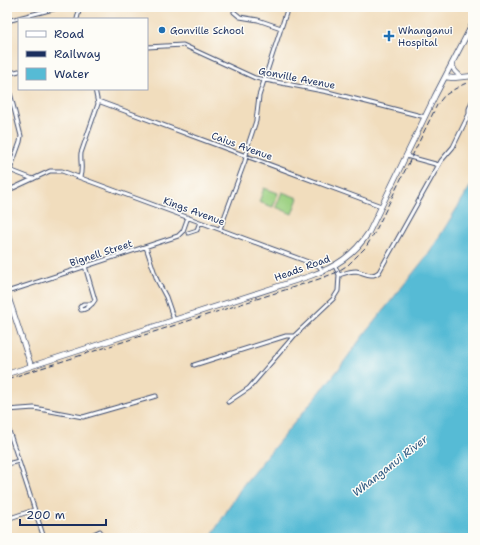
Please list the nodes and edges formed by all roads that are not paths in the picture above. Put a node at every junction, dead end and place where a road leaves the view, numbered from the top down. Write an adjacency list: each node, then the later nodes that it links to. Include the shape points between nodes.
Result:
1 (61, 7): 6 (street)
2 (80, 7): 7 (street)
3 (288, 7): 10 (street)
4 (234, 12): 10 (street, via 240,17)
5 (18, 18): 8 (street)
6 (19, 18)
7 (77, 18)
8 (7, 21)
9 (473, 23): 12 (main road, Heads Road)
10 (281, 28): 18 (street)
11 (148, 47): 18 (street, Gonville Avenue, via 183,45 249,76)
12 (452, 65): 16 (main road, Heads Road); 17 (main road)
13 (18, 71): 14 (street)
14 (7, 74)
15 (473, 76): 17 (main road)
16 (445, 77): 17 (main road); 23 (main road, Heads Road)
17 (461, 77)
18 (264, 80): 23 (street, Gonville Avenue, via 328,92); 24 (street)
19 (7, 81): 27 (street, via 21,136)
20 (95, 90): 22 (street)
21 (473, 99): 26 (street, via 469,114 453,147)
22 (98, 101): 24 (street, Caius Avenue); 28 (street, via 81,153)
23 (425, 117): 25 (main road, Heads Road)
24 (246, 156): 31 (street, Caius Avenue); 34 (street)
25 (406, 156): 26 (street); 31 (main road, Heads Road)
26 (439, 165): 40 (street, via 379,272 374,276 354,271)
27 (8, 169): 29 (street)
28 (80, 177): 29 (street, Kings Avenue, via 56,170); 32 (street, Kings Avenue)
29 (33, 179): 30 (street)
30 (7, 191)
31 (381, 206): 38 (main road, Heads Road, via 360,245)
32 (188, 217): 33 (street, Kings Avenue); 36 (street, Bignell Street, via 180,235)
33 (200, 222): 34 (street, Kings Avenue); 35 (street, via 197,230)
34 (220, 229): 39 (street, Kings Avenue, via 320,266)
35 (188, 233)
36 (146, 247): 37 (street, Bignell Street); 43 (street)
37 (85, 266): 41 (street, Bignell Street); 42 (street, via 95,297)
38 (335, 266): 39 (main road, Heads Road); 40 (street)
39 (323, 272): 43 (main road, Heads Road)
40 (339, 276): 44 (street, via 338,291 333,299)
41 (7, 292): 46 (main road)
42 (92, 304)
43 (174, 320): 46 (main road, Heads Road)
44 (294, 336): 45 (street, via 286,336); 49 (street, via 249,388)
45 (194, 365)
46 (31, 366): 47 (main road, Heads Road)
47 (7, 374)
48 (156, 396): 50 (street, via 83,417 34,408)
49 (228, 402)
50 (7, 410)
51 (7, 425): 52 (street)
52 (18, 461): 53 (street); 54 (street)
53 (7, 464)
54 (34, 510): 55 (street); 57 (street)
55 (7, 519)
56 (100, 531): 58 (street)
57 (44, 538)
58 (85, 538)

